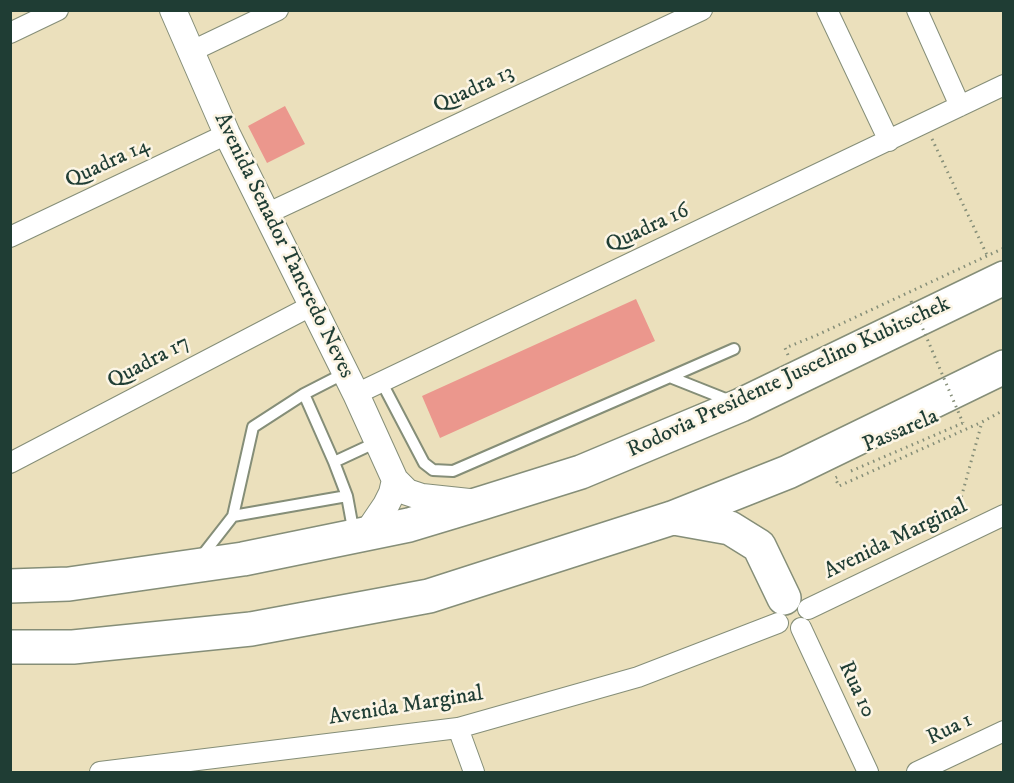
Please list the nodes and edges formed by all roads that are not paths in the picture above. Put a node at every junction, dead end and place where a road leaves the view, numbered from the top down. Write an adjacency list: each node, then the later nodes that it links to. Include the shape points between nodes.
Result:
1 (58, 10): 7 (street)
2 (173, 10): 8 (street, Avenida Senador Tancredo Neves)
3 (278, 10): 8 (street)
4 (702, 10): 13 (street, Quadra 13)
5 (827, 10): 12 (street)
6 (917, 10): 10 (street)
7 (10, 33)
8 (192, 51): 11 (street, Avenida Senador Tancredo Neves)
9 (1004, 85): 10 (street, Quadra 16)
10 (960, 106): 12 (street, Quadra 16)
11 (227, 134): 13 (street, Avenida Senador Tancredo Neves); 14 (street, Quadra 14)
12 (889, 141): 20 (street, Quadra 16)
13 (266, 214): 16 (street, Avenida Senador Tancredo Neves)
14 (10, 237)
15 (995, 267): 23 (highway, Rodovia Presidente Juscelino Kubitschek)
16 (311, 306): 21 (street, Avenida Senador Tancredo Neves); 26 (street, Quadra 17)
17 (734, 349): 19 (lane)
18 (1004, 367): 32 (highway, via 788,472)
19 (670, 376): 20 (lane, via 453,471 433,470 423,463); 23 (lane)
20 (381, 381): 21 (street, Quadra 16)
21 (350, 383): 22 (lane); 24 (street, Avenida Senador Tancredo Neves)
22 (304, 394): 25 (lane); 31 (lane, via 253,427)
23 (741, 405): 29 (highway, Rodovia Presidente Juscelino Kubitschek, via 581,472)
24 (378, 442): 25 (lane); 27 (street, Avenida Senador Tancredo Neves)
25 (334, 462): 28 (lane)
26 (10, 463)
27 (395, 480): 29 (street, via 407,492 422,497); 33 (street, via 389,499)
28 (347, 496): 31 (lane); 33 (lane)
29 (482, 503): 33 (highway, Rodovia Presidente Juscelino Kubitschek, via 409,525)
30 (1004, 515): 36 (street, Avenida Marginal)
31 (233, 516): 34 (lane)
32 (672, 518): 36 (highway, via 730,528 759,546); 37 (highway, via 429,596 251,629 73,647)
33 (361, 534): 34 (highway, Rodovia Presidente Juscelino Kubitschek)
34 (193, 567): 35 (highway, Rodovia Presidente Juscelino Kubitschek, via 69,584)
35 (10, 586)
36 (790, 610): 38 (street, Avenida Marginal, via 638,677); 42 (street, Rua 10, via 786,630 801,628)
37 (10, 647)
38 (458, 728): 40 (street, Avenida Marginal); 41 (street)
39 (1004, 731): 43 (street, Rua 1)
40 (100, 772)
41 (474, 772)
42 (868, 772)
43 (917, 772)

